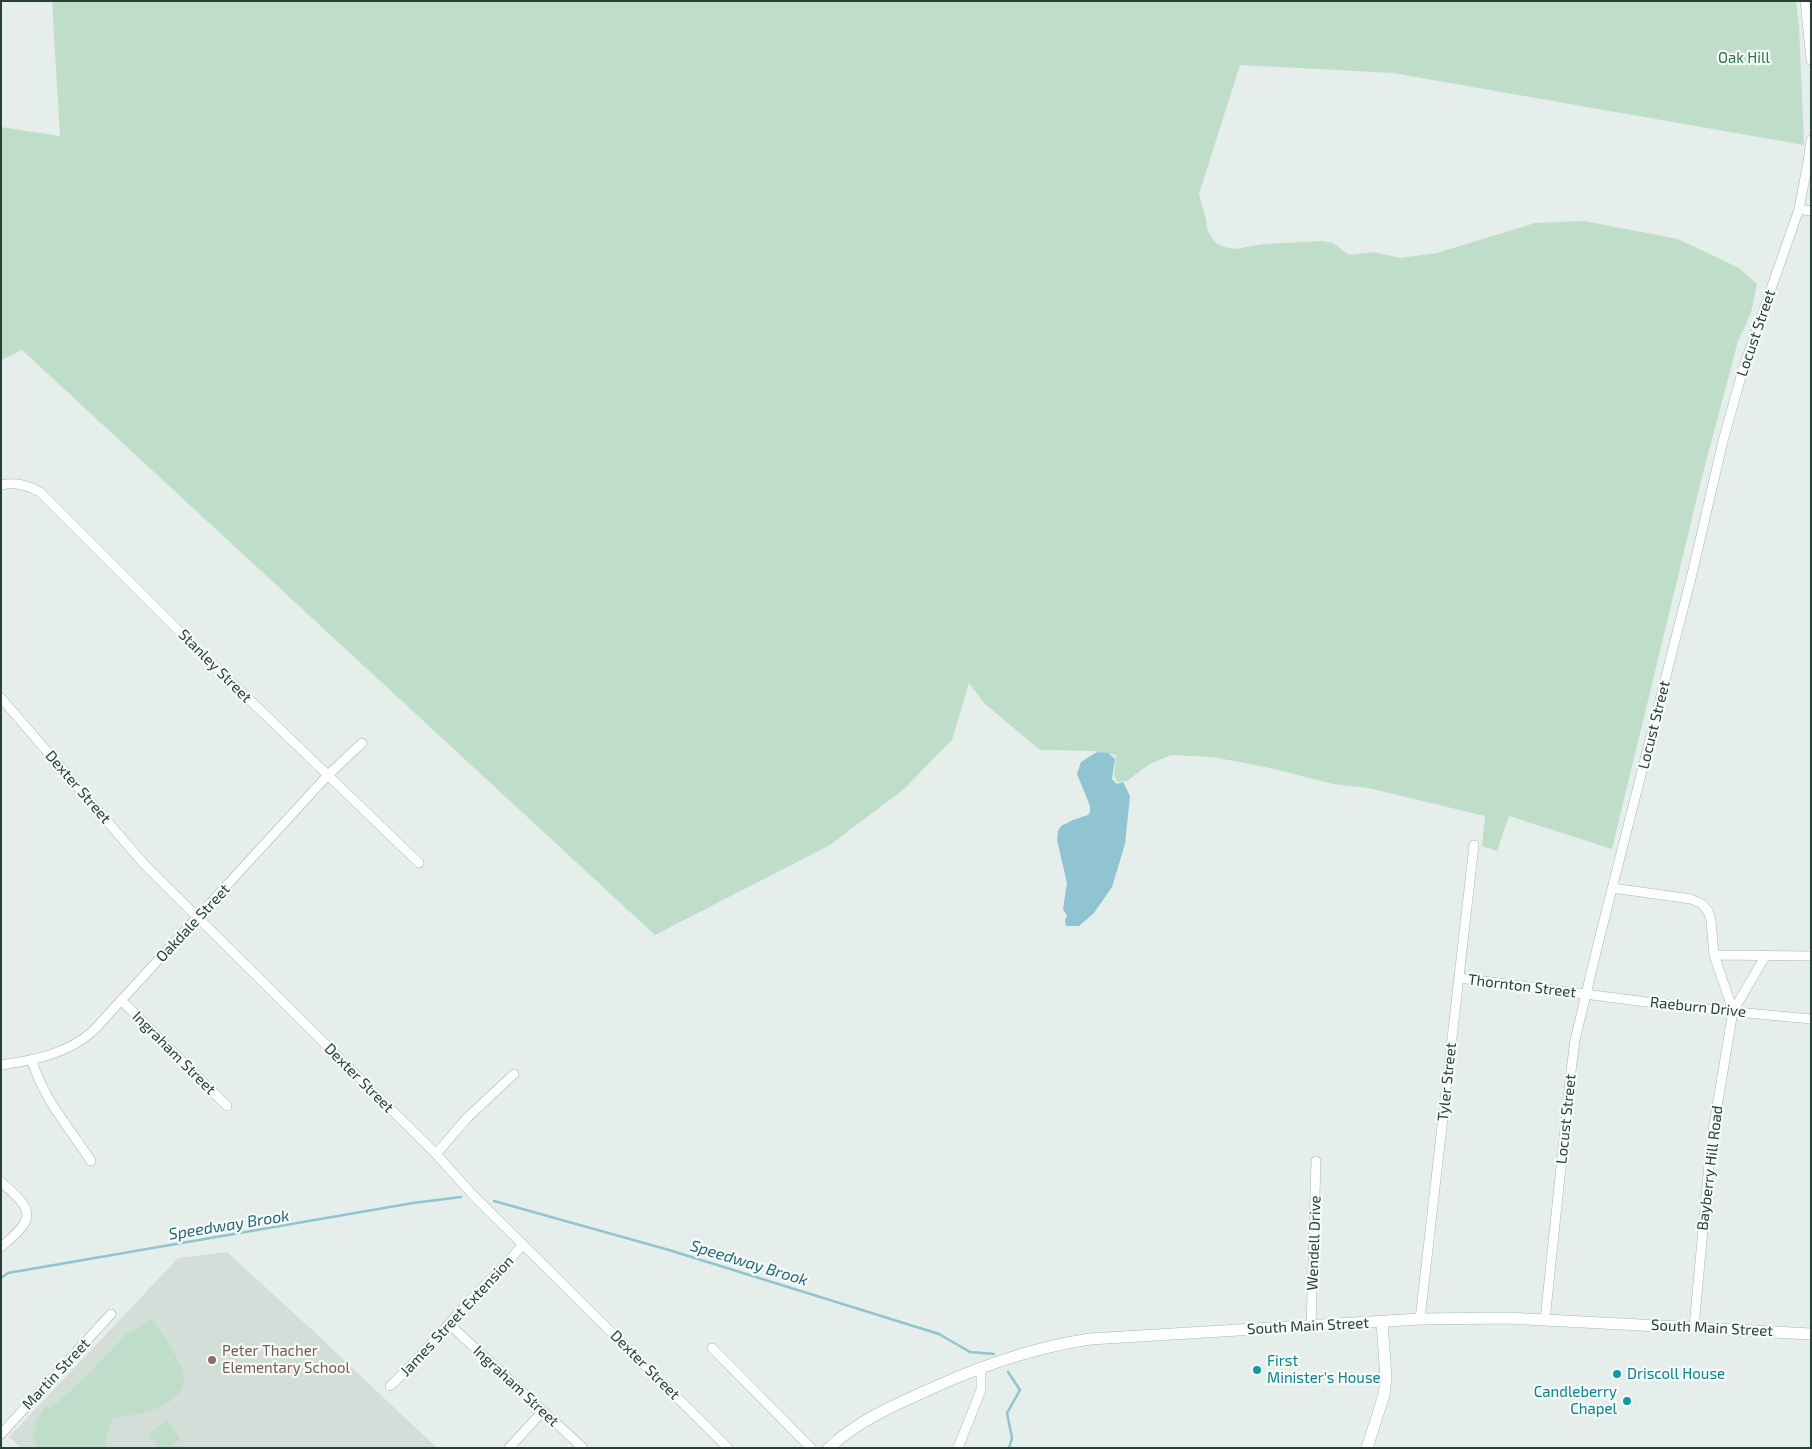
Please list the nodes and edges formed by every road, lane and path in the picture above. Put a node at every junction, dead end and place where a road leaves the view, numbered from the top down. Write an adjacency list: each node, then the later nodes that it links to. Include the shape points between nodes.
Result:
1 (1805, 1): 2 (street)
2 (1810, 40): 3 (street)
3 (1811, 60)
4 (1811, 140): 5 (street, Locust Street)
5 (1799, 209): 6 (street); 13 (street, Locust Street, via 1733,403 1694,570)
6 (1811, 211)
7 (4, 485): 10 (street, Stanley Street, via 26,485 40,492)
8 (1, 698): 14 (street, Dexter Street, via 144,864)
9 (362, 742): 10 (street, Oakdale Street)
10 (328, 775): 12 (street, Stanley Street); 14 (street, Oakdale Street)
11 (1474, 845): 18 (street, Tyler Street)
12 (419, 863)
13 (1612, 888): 15 (street, Bayberry Hill Road, via 1691,899 1702,904 1711,920); 19 (street, Locust Street)
14 (198, 918): 20 (street, Oakdale Street); 27 (street, Dexter Street)
15 (1714, 955): 16 (street); 21 (street, Bayberry Hill Road)
16 (1766, 955): 17 (street); 21 (street, Bayberry Hill Road)
17 (1811, 956)
18 (1458, 978): 19 (street, Thornton Street); 34 (street, Tyler Street)
19 (1586, 994): 21 (street, Raeburn Drive); 35 (street, Locust Street, via 1570,1071)
20 (120, 1000): 23 (street, Oakdale Street, via 81,1041); 26 (street, Ingraham Street)
21 (1733, 1011): 22 (street, Raeburn Drive); 39 (street, Bayberry Hill Road, via 1711,1143)
22 (1811, 1019)
23 (32, 1061): 24 (street, Oakdale Street); 28 (street, via 47,1096)
24 (1, 1065)
25 (514, 1074): 27 (street, via 467,1118)
26 (227, 1106)
27 (436, 1154): 31 (street, Dexter Street)
28 (91, 1161)
29 (1316, 1161): 38 (street, Wendell Drive)
30 (1, 1182): 32 (street, via 21,1199 28,1217 23,1227)
31 (523, 1244): 37 (street, James Street Extension); 48 (street, Dexter Street)
32 (1, 1248)
33 (111, 1314): 45 (street, Martin Street)
34 (1420, 1319): 35 (main road, South Main Street); 36 (main road, South Main Street)
35 (1544, 1320): 39 (main road, South Main Street)
36 (1382, 1321): 38 (main road, South Main Street); 52 (main road, via 1384,1395)
37 (449, 1324): 43 (street, James Street Extension); 44 (street, Ingraham Street)
38 (1311, 1326): 42 (main road, South Main Street, via 1090,1339 1029,1351)
39 (1694, 1327): 40 (main road, South Main Street)
40 (1811, 1334)
41 (712, 1348): 49 (street)
42 (980, 1369): 50 (main road, South Main Street, via 866,1420); 51 (street, via 981,1390)
43 (390, 1386)
44 (543, 1411): 46 (street); 47 (street, Ingraham Street)
45 (1, 1434)
46 (509, 1448)
47 (583, 1448)
48 (728, 1448)
49 (812, 1448)
50 (829, 1448)
51 (958, 1448)
52 (1367, 1448)

